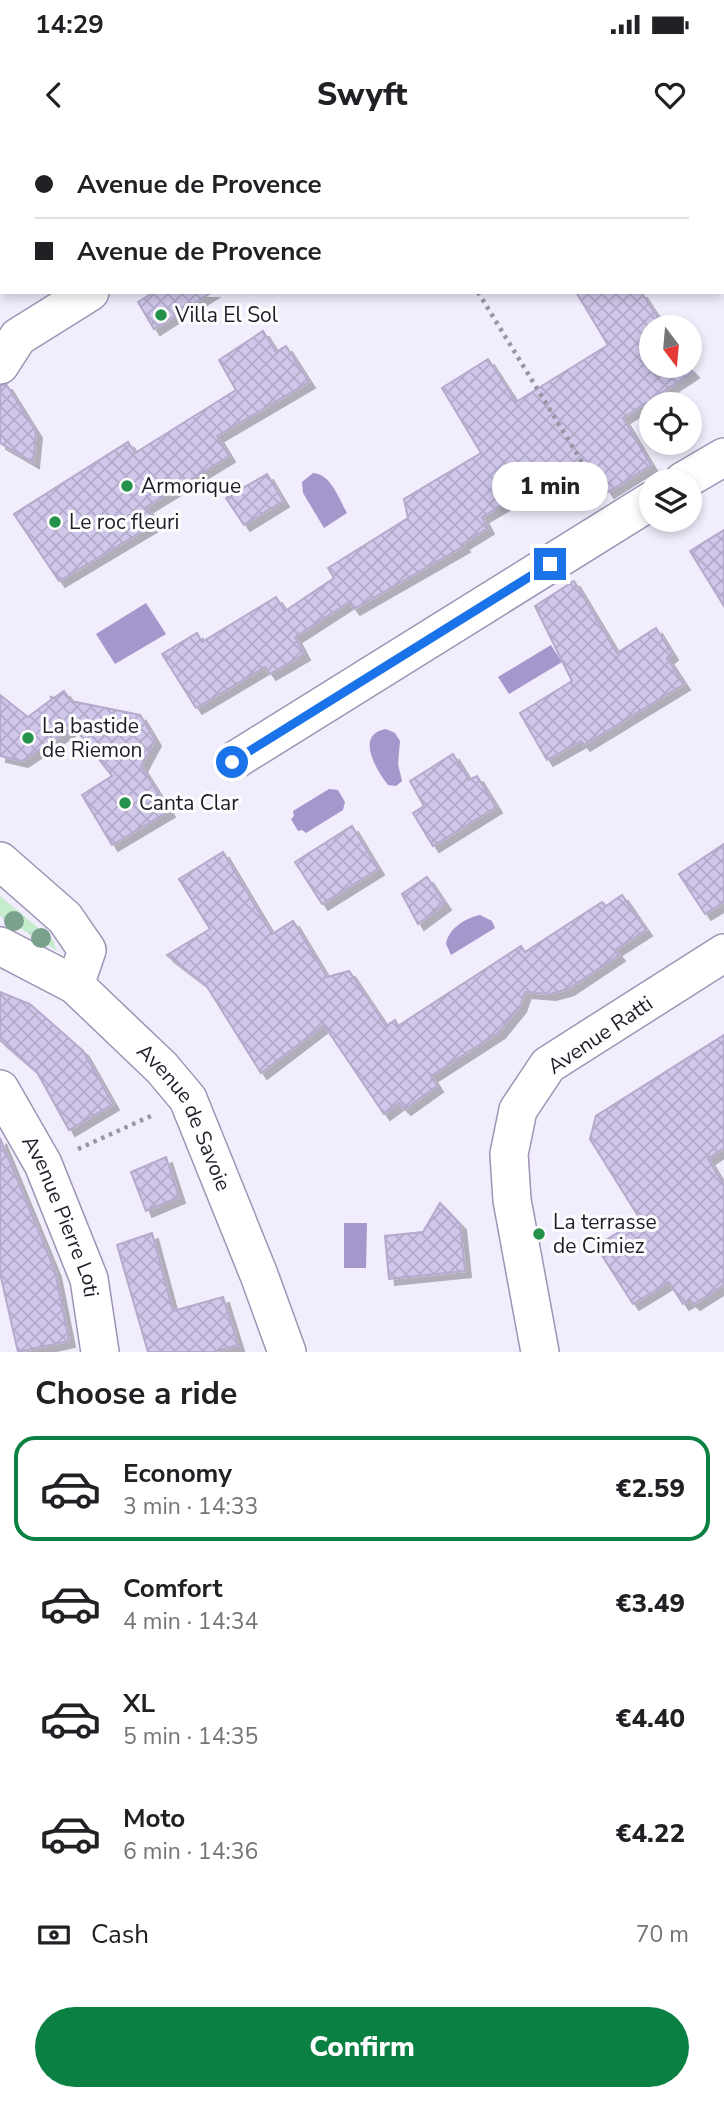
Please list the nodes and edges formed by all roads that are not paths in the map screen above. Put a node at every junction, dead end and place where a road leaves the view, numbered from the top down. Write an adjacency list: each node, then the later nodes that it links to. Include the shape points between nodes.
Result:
1 (87, 294): 2 (street, via 18,337)
2 (0, 365)
3 (724, 457): 4 (street)
4 (702, 470)
5 (639, 508): 6 (street)
6 (232, 762)
7 (0, 861): 10 (street, via 65,918 86,950)
8 (0, 946): 10 (street, Avenue de Savoie)
9 (724, 953): 14 (street, Avenue Ratti, via 548,1065 518,1110 509,1154 512,1200)
10 (75, 985): 13 (street, Avenue de Savoie, via 188,1099)
11 (0, 1089): 12 (street, Avenue Pierre Loti, via 43,1164 89,1279)
12 (100, 1352)
13 (286, 1352)
14 (540, 1352)

